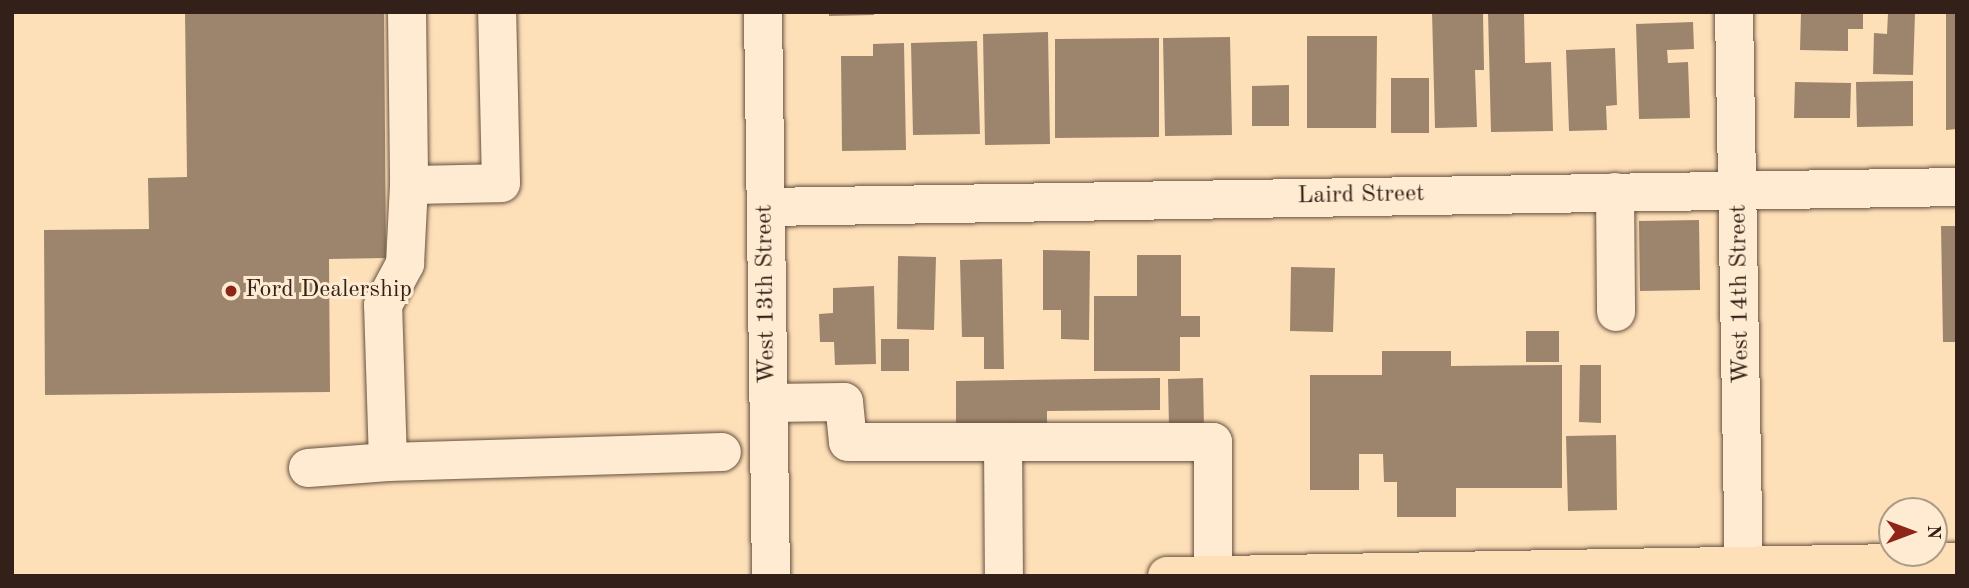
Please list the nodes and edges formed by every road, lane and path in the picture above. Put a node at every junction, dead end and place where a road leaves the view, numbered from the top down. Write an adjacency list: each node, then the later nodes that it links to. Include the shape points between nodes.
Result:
1 (407, 12): 5 (street)
2 (497, 12): 5 (street, via 501,183)
3 (763, 12): 9 (street, West 13th Street)
4 (1734, 12): 7 (street, West 14th Street)
5 (409, 185): 14 (street, via 405,264 383,304)
6 (1957, 187): 7 (street, Laird Street)
7 (1740, 190): 8 (street, Laird Street); 17 (street, West 14th Street)
8 (1615, 192): 9 (street, Laird Street); 10 (street)
9 (766, 207): 11 (street, West 13th Street)
10 (1616, 312)
11 (769, 403): 12 (street, via 844,402 848,442); 19 (street, West 13th Street)
12 (1003, 442): 18 (street, via 1213,442); 20 (street)
13 (722, 452): 14 (street)
14 (388, 462): 15 (street)
15 (308, 468)
16 (1957, 562): 17 (main road)
17 (1744, 572): 18 (main road)
18 (1213, 575): 21 (main road)
19 (771, 576)
20 (1004, 576)
21 (1167, 576)

